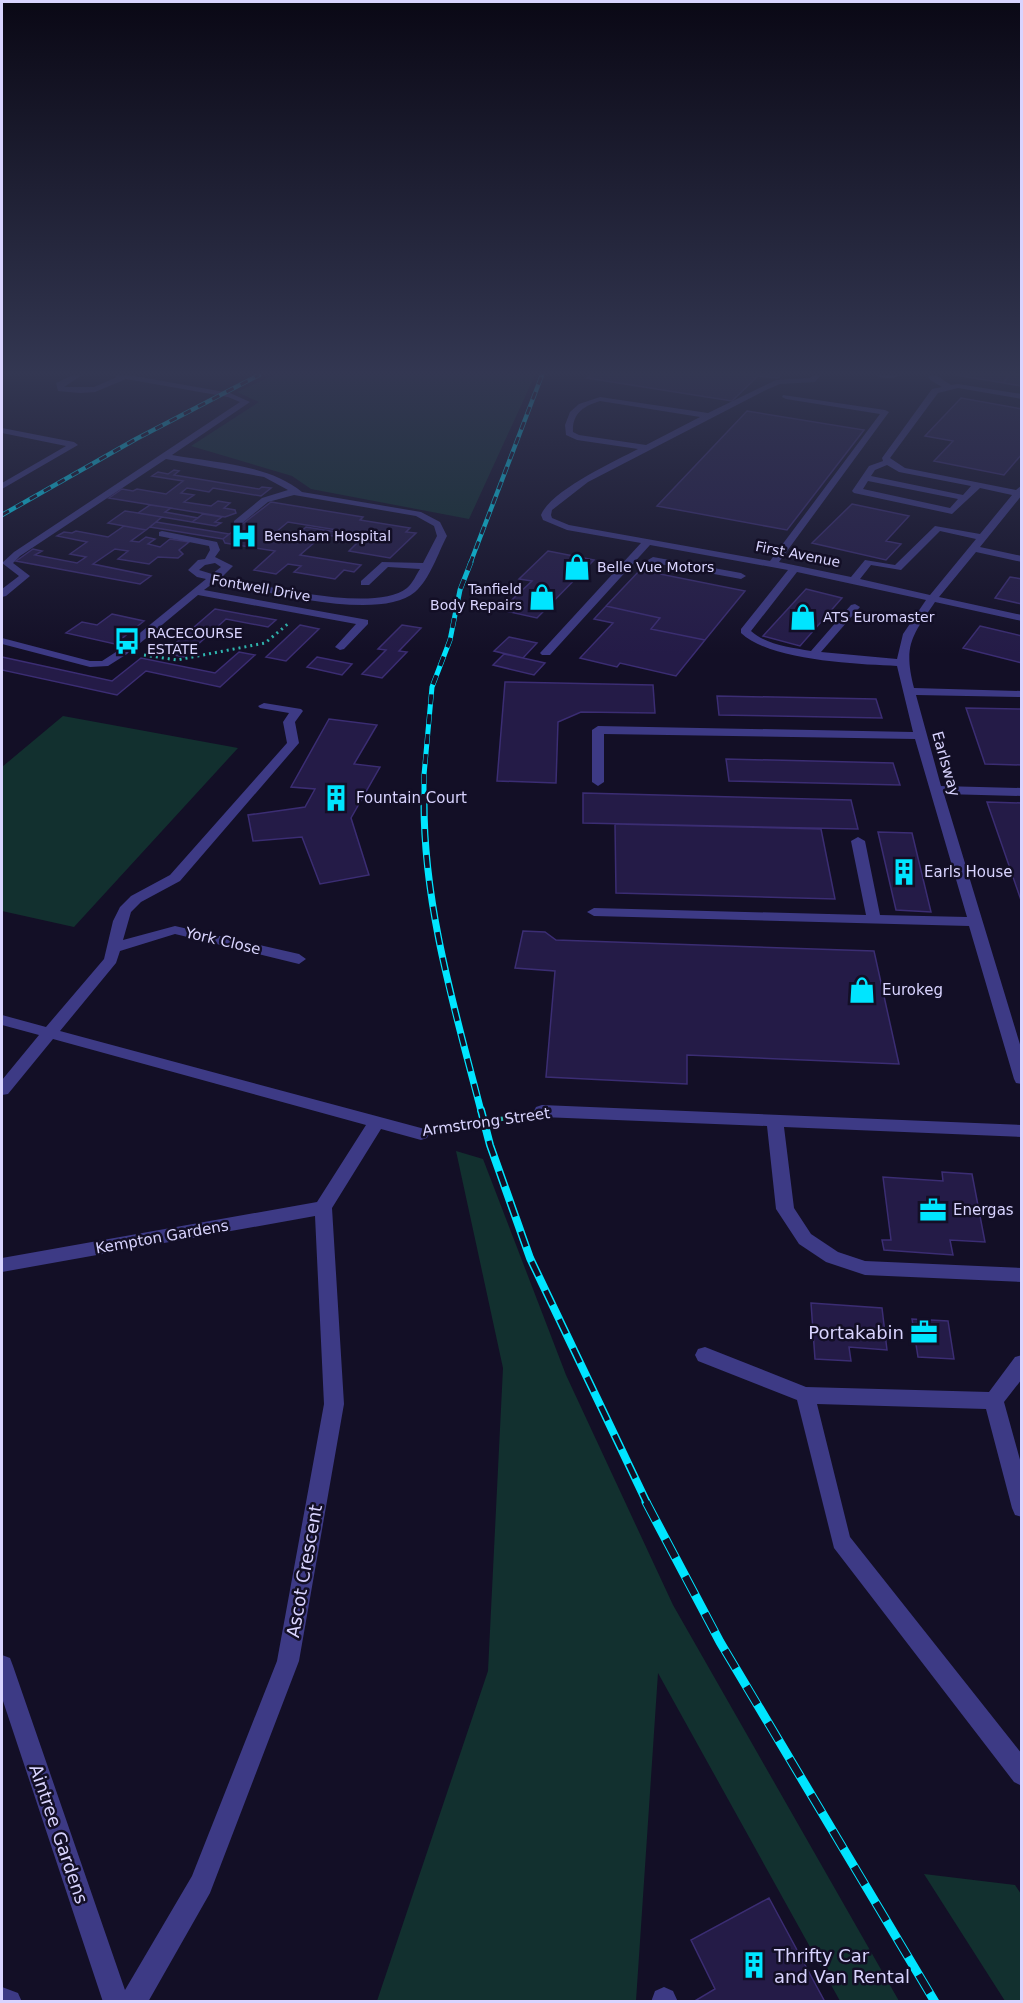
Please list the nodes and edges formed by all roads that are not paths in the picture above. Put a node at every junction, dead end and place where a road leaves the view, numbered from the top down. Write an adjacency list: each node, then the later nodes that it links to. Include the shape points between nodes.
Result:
1 (33, 468): 10 (street)
2 (146, 468): 32 (street, via 17,554 7,563 25,576)
3 (231, 468): 11 (street, via 266,475)
4 (607, 468): 17 (street, First Avenue, via 585,480 548,509 548,520)
5 (843, 468): 23 (street)
6 (872, 468): 8 (street)
7 (899, 468): 9 (street)
8 (865, 478): 13 (street); 13 (street, via 856,491 952,512)
9 (978, 485): 12 (street); 13 (street)
10 (2, 486)
11 (296, 491): 14 (street, via 266,500); 24 (street, via 434,520 441,526 442,536)
12 (1018, 496): 16 (street, Earlsway)
13 (965, 498)
14 (237, 523)
15 (162, 534): 21 (street, via 214,544)
16 (982, 537): 18 (street, Earlsway); 29 (street, via 938,528 897,568 869,562)
17 (647, 542): 19 (street, First Avenue); 38 (street)
18 (972, 548): 20 (street); 33 (street, Earlsway)
19 (695, 550): 23 (street, First Avenue); 25 (street)
20 (1022, 559)
21 (208, 561): 28 (street, via 222,561 228,566); 28 (street, via 197,564 193,570)
22 (653, 561): 25 (street)
23 (773, 564): 26 (street, First Avenue)
24 (425, 566): 28 (street, via 411,591 392,600 369,603); 30 (street, via 386,564)
25 (684, 566): 27 (street)
26 (795, 568): 29 (street, First Avenue); 39 (street, via 745,631 748,637 765,645)
27 (741, 576)
28 (214, 578): 31 (street)
29 (853, 580): 33 (street, First Avenue)
30 (365, 583)
31 (196, 592): 36 (street, Fontwell Drive, via 104,664 90,664); 37 (street, Fontwell Drive, via 364,622)
32 (2, 594)
33 (933, 597): 35 (street, First Avenue); 40 (street, Earlsway, via 908,634)
34 (855, 607): 39 (street)
35 (1022, 618)
36 (2, 641)
37 (340, 647)
38 (546, 653)
39 (814, 654): 40 (street)
40 (902, 663): 41 (street, Earlsway)
41 (909, 691): 42 (street); 44 (street, Earlsway)
42 (1022, 694)
43 (264, 706): 52 (street, via 297,711 289,722 293,743 175,878 136,899 125,910)
44 (920, 736): 45 (street, via 597,730); 46 (street, Earlsway)
45 (598, 782)
46 (936, 790): 47 (street); 51 (street, Earlsway)
47 (1022, 792)
48 (858, 841): 50 (street)
49 (594, 912): 50 (street)
50 (874, 920): 51 (street)
51 (975, 922): 56 (street, Earlsway)
52 (114, 948): 53 (street, York Close, via 175,930); 55 (street, via 111,960)
53 (299, 959)
54 (2, 1020): 55 (street, Armstrong Street)
55 (52, 1033): 57 (street); 60 (street, Armstrong Street)
56 (1022, 1079)
57 (2, 1090)
58 (542, 1111): 59 (street, Armstrong Street)
59 (775, 1121): 61 (street, Armstrong Street); 65 (street, via 785,1209 805,1239 832,1257 865,1268)
60 (376, 1123): 62 (street, Armstrong Street); 63 (street)
61 (1022, 1131)
62 (421, 1134)
63 (323, 1209): 64 (street, Kempton Gardens); 76 (street, Ascot Crescent, via 334,1404 288,1661 201,1884)
64 (2, 1265)
65 (1022, 1275)
66 (705, 1355): 68 (street)
67 (1022, 1363): 69 (street)
68 (805, 1395): 69 (street); 72 (street, via 841,1541)
69 (994, 1401): 70 (street)
70 (1022, 1508)
71 (2, 1666): 75 (street, Aintree Gardens)
72 (1022, 1774)
73 (2, 2000): 74 (street)
74 (9, 2001)
75 (116, 2001)
76 (133, 2001)

